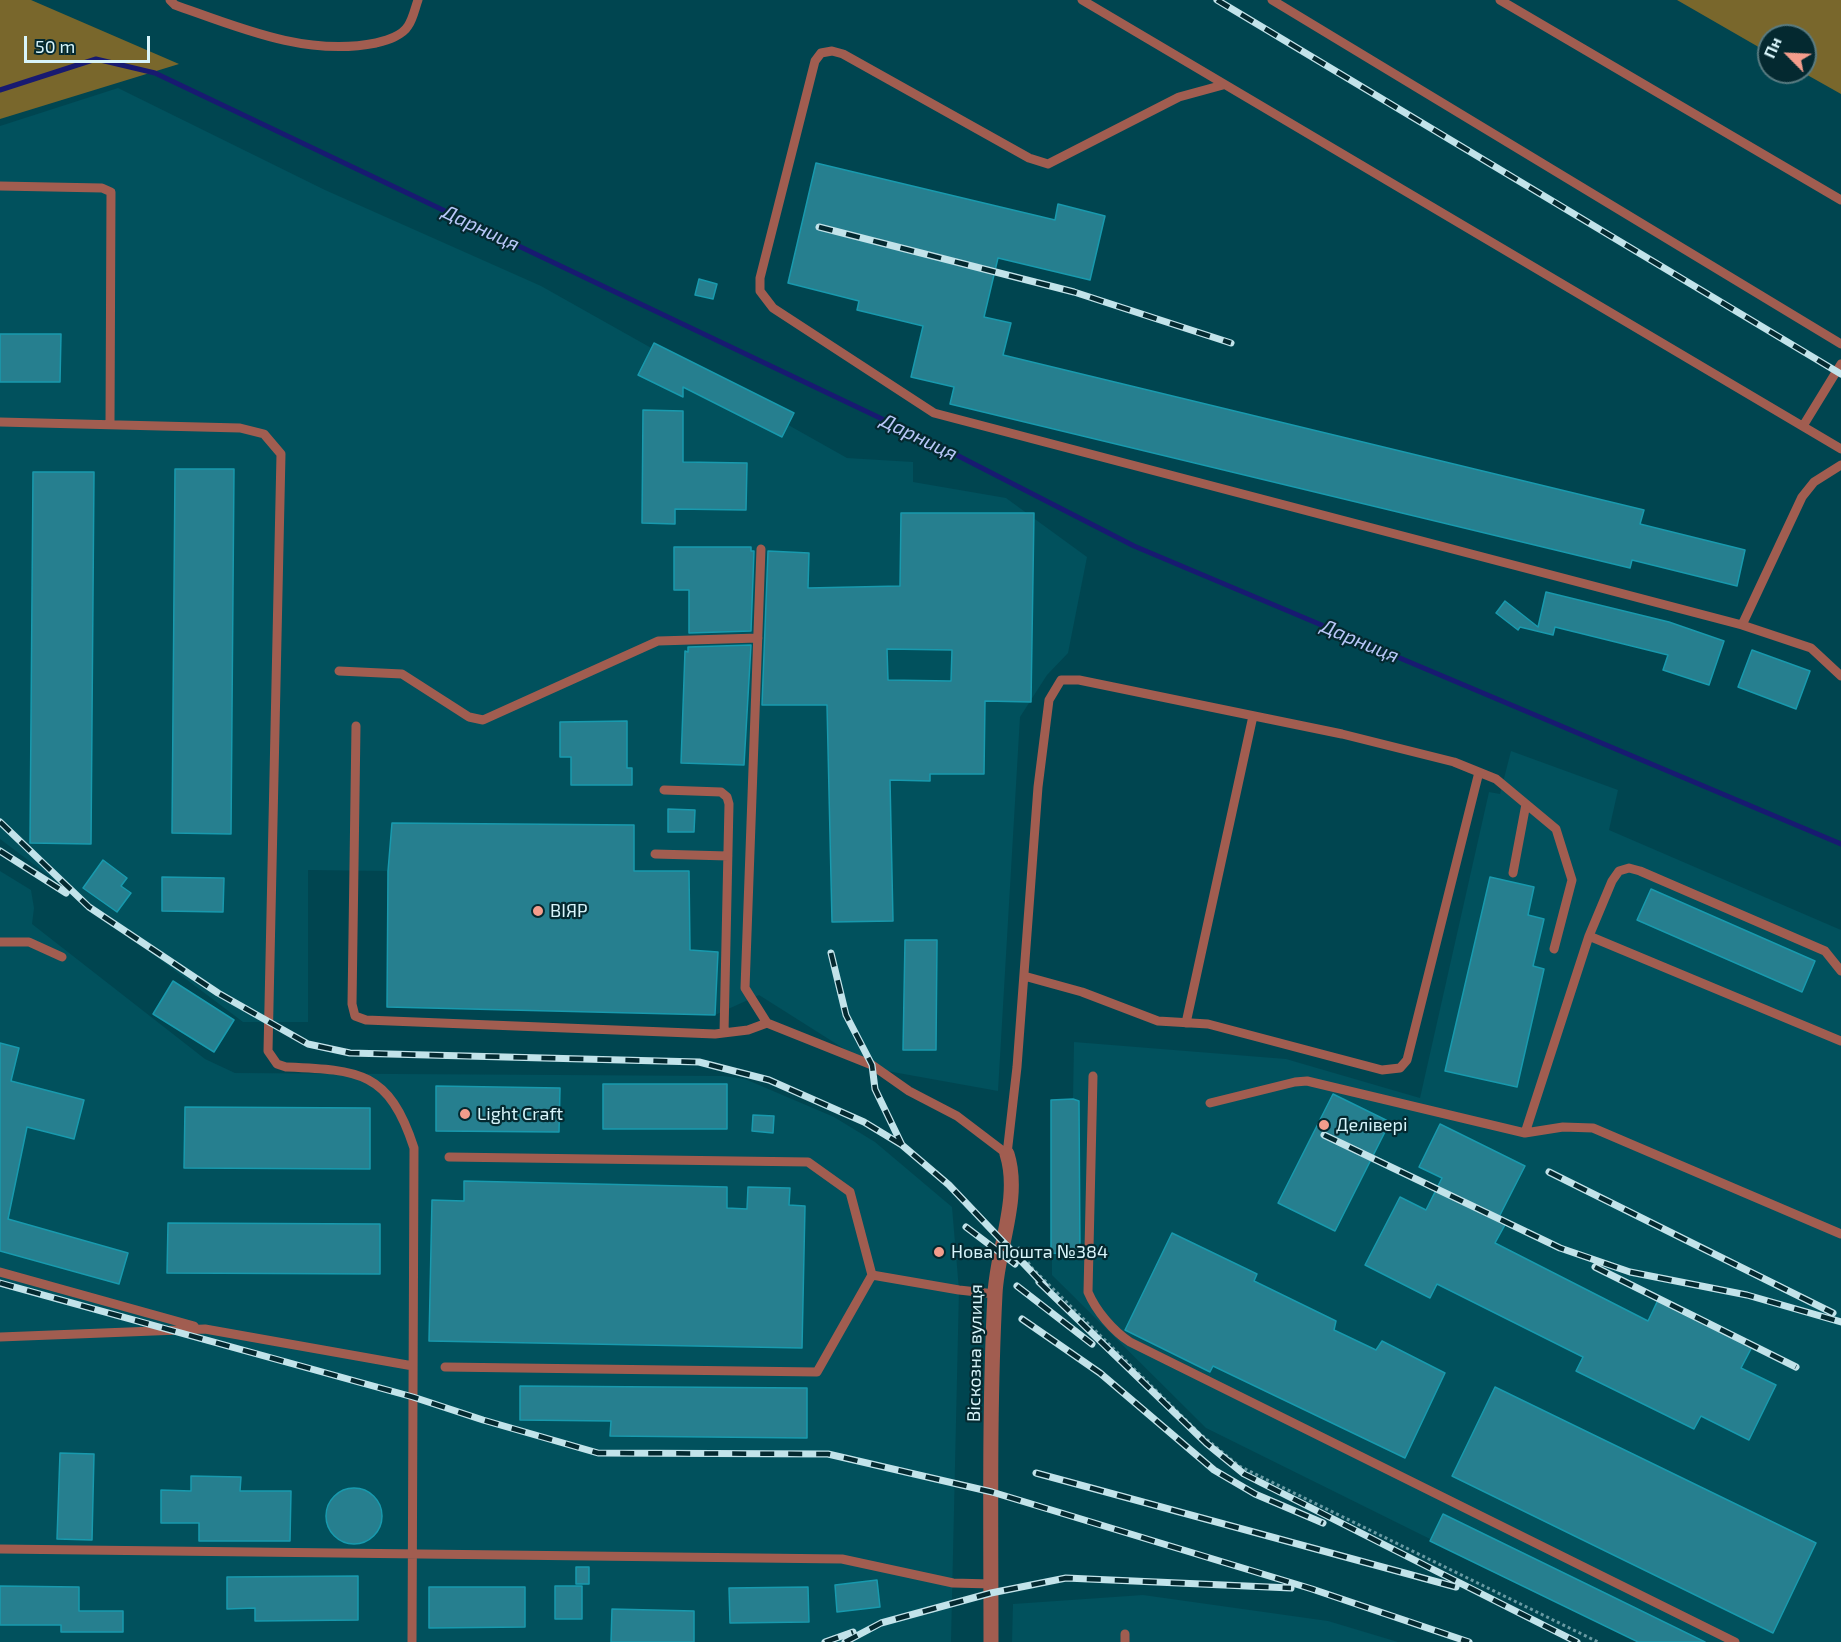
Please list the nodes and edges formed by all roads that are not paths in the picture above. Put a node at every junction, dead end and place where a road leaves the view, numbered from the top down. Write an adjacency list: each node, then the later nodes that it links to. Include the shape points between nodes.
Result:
1 (170, 0): 2 (lane, via 237,27 305,45 349,48 391,40 408,27)
2 (418, 0)
3 (1082, 0): 6 (lane)
4 (1272, 0): 9 (lane)
5 (1500, 0): 8 (lane)
6 (1223, 86): 13 (lane); 17 (lane, via 1179,97 1048,164 1029,158 843,54 821,53 815,61 760,278 760,291 773,308 934,413)
7 (0, 186): 12 (lane, via 102,188 111,192)
8 (1841, 200)
9 (1841, 344)
10 (1841, 364): 13 (lane)
11 (0, 422): 12 (lane)
12 (110, 424): 50 (lane, via 250,429 264,434 281,454 268,1051 277,1064 286,1067 342,1070 370,1079 391,1097 405,1120 414,1148)
13 (1803, 426): 14 (lane)
14 (1841, 449)
15 (1841, 465): 17 (lane, via 1814,482 1802,497)
16 (761, 549): 18 (lane)
17 (1742, 625): 20 (lane, via 1811,648)
18 (758, 638): 19 (lane, via 658,641 483,720 469,717 402,674); 35 (lane, via 745,988)
19 (339, 670)
20 (1841, 676)
21 (1253, 716): 23 (lane, via 1454,762); 34 (lane, Віскозна вулиця, via 1079,680 1061,680 1049,700 1038,787); 36 (lane)
22 (356, 726): 37 (lane, via 352,1004 356,1016 366,1020)
23 (1479, 772): 25 (lane, via 1496,779); 36 (lane, via 1407,1060 1400,1068 1382,1070 1208,1024)
24 (664, 790): 27 (lane, via 713,791 727,797)
25 (1526, 804): 28 (lane); 31 (lane, via 1556,830 1572,880)
26 (655, 854): 27 (lane)
27 (728, 856): 37 (lane)
28 (1513, 873)
29 (1589, 936): 33 (lane, via 1612,881 1619,871 1629,868 1826,951); 38 (lane); 41 (lane)
30 (0, 942): 32 (lane, via 29,942)
31 (1554, 949)
32 (62, 957)
33 (1841, 971)
34 (1024, 976): 36 (lane, via 1082,992 1158,1021); 42 (lane, Віскозна вулиця)
35 (767, 1023): 37 (lane); 42 (lane, via 872,1065 909,1091 957,1116)
36 (1186, 1023)
37 (724, 1033)
38 (1841, 1041)
39 (1093, 1076): 57 (lane, via 1088,1292 1119,1334)
40 (1210, 1103): 41 (lane, via 1307,1081)
41 (1525, 1133): 44 (lane, via 1563,1127 1593,1128)
42 (1007, 1154): 47 (street, Віскозна вулиця, via 1011,1168)
43 (449, 1157): 46 (lane, via 808,1162 850,1192)
44 (1841, 1234)
45 (0, 1272): 48 (lane)
46 (872, 1275): 47 (lane); 51 (lane, via 817,1372)
47 (995, 1294): 54 (street, Віскозна вулиця)
48 (205, 1329): 49 (lane); 50 (lane)
49 (0, 1337)
50 (413, 1366): 53 (lane)
51 (445, 1367)
52 (0, 1549): 53 (lane)
53 (412, 1554): 54 (lane, via 842,1559 953,1582); 55 (lane)
54 (991, 1584): 56 (street, Віскозна вулиця)
55 (412, 1642)
56 (991, 1642)
57 (1735, 1642)

